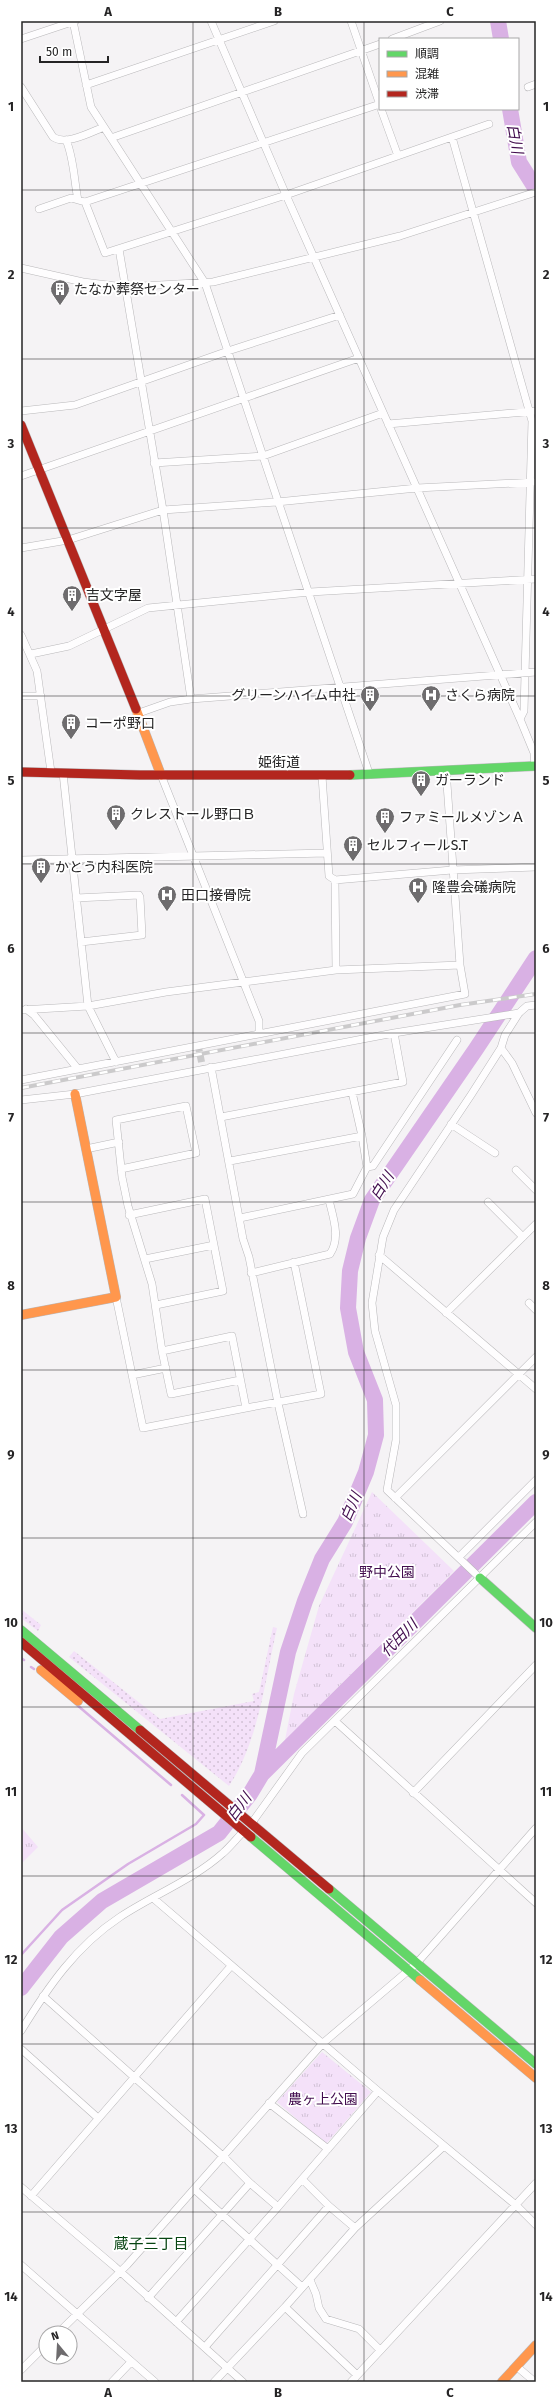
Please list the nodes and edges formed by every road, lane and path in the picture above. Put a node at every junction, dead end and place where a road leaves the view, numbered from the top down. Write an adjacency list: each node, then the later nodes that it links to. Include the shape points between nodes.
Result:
1 (74, 21): 7 (street); 12 (street)
2 (211, 21): 8 (street)
3 (274, 21): 8 (street)
4 (352, 21): 10 (street)
5 (440, 21): 6 (street)
6 (395, 38)
7 (21, 39)
8 (219, 39): 12 (street); 15 (street)
9 (379, 44): 10 (street)
10 (362, 50): 15 (street); 16 (street)
11 (536, 84): 14 (street)
12 (86, 85): 20 (street, via 91,107)
13 (21, 87): 23 (street, via 53,137 57,140)
14 (528, 87)
15 (242, 92): 22 (street); 24 (street)
16 (379, 101)
17 (379, 104): 24 (street)
18 (381, 110): 25 (street)
19 (489, 124): 21 (street)
20 (104, 127): 22 (street); 23 (street)
21 (452, 137): 25 (street); 31 (street)
22 (111, 138): 26 (street)
23 (66, 140): 29 (street)
24 (264, 143): 26 (street); 28 (street)
25 (398, 156): 28 (street)
26 (140, 184): 29 (street); 32 (street)
27 (536, 192): 31 (street)
28 (286, 195): 32 (street); 34 (street)
29 (82, 201): 30 (street, via 71,198); 33 (street, via 105,253)
30 (38, 209)
31 (474, 211): 34 (street, via 400,236); 44 (street, via 507,336)
32 (172, 232): 33 (street); 36 (street)
33 (119, 249): 37 (street)
34 (313, 257): 36 (street); 38 (street)
35 (21, 268): 37 (street, via 83,282)
36 (205, 283): 37 (street); 39 (street)
37 (124, 287): 41 (street)
38 (340, 314): 39 (street); 40 (street)
39 (228, 351): 41 (street); 42 (street)
40 (359, 358): 42 (street); 45 (street)
41 (142, 382): 43 (street, via 75,405); 48 (street)
42 (244, 399): 48 (street); 49 (street)
43 (21, 411)
44 (533, 411): 46 (street); 53 (street)
45 (383, 413): 46 (street); 49 (street)
46 (388, 424): 54 (street)
47 (21, 425): 51 (street)
48 (148, 431): 50 (street); 51 (street)
49 (263, 456): 50 (street); 55 (street)
50 (154, 463): 56 (street)
51 (39, 470): 52 (street); 57 (street)
52 (21, 476)
53 (533, 482): 54 (street); 59 (street)
54 (417, 488): 55 (street); 60 (street)
55 (277, 502): 56 (street); 61 (street)
56 (163, 510): 57 (street); 62 (street)
57 (68, 540): 58 (street); 63 (street)
58 (21, 548)
59 (532, 579): 60 (street); 67 (street)
60 (459, 583): 61 (street); 68 (street)
61 (310, 592): 62 (street); 69 (street)
62 (176, 605): 63 (street, via 148,608); 72 (street)
63 (105, 630): 65 (street, via 69,646); 73 (street)
64 (21, 634): 65 (street)
65 (31, 654): 71 (street)
66 (536, 672): 67 (street)
67 (524, 673): 68 (street); 74 (street, via 524,711)
68 (500, 675): 69 (street); 74 (street)
69 (340, 686): 72 (street); 80 (street)
70 (21, 696): 71 (street)
71 (41, 696): 78 (street)
72 (192, 699): 73 (street, via 170,702)
73 (136, 714): 81 (street)
74 (520, 719): 75 (street, via 534,753)
75 (535, 766): 76 (street, 姫街道)
76 (446, 770): 80 (street, 姫街道); 88 (street)
77 (21, 772): 78 (street, 姫街道)
78 (51, 772): 79 (street, 姫街道)
79 (63, 773): 81 (street, 姫街道); 85 (street)
80 (369, 773): 82 (street, 姫街道)
81 (161, 775): 82 (street, 姫街道); 84 (street)
82 (322, 776): 83 (street)
83 (327, 853): 84 (street); 89 (street, via 329,876)
84 (192, 855): 85 (street); 94 (street)
85 (71, 858): 86 (street); 90 (street)
86 (21, 860)
87 (536, 867): 88 (street)
88 (452, 870): 89 (street); 92 (street)
89 (335, 880): 93 (street)
90 (76, 898): 91 (street); 91 (street, via 139,895 140,897 142,935)
91 (81, 942): 96 (street)
92 (460, 965): 93 (street); 99 (street, via 465,994)
93 (336, 970): 94 (street)
94 (242, 982): 96 (street); 99 (street, via 259,1021)
95 (536, 1005): 98 (street, via 526,1006)
96 (88, 1006): 97 (street); 103 (street)
97 (23, 1009): 105 (street)
98 (516, 1014): 100 (street); 102 (street)
99 (259, 1033): 103 (street)
100 (394, 1033): 104 (street); 107 (street, via 403,1082)
101 (457, 1040): 120 (street, via 373,1166)
102 (500, 1048): 109 (street, via 512,1063); 114 (street)
103 (116, 1062): 105 (street)
104 (211, 1067): 108 (street); 113 (street)
105 (78, 1069): 106 (street)
106 (21, 1080)
107 (352, 1092): 113 (street); 115 (street)
108 (75, 1094): 111 (street); 117 (street)
109 (528, 1095): 110 (street); 112 (street)
110 (536, 1095)
111 (21, 1100)
112 (536, 1113)
113 (221, 1117): 119 (street)
114 (451, 1124): 118 (street); 131 (street, via 394,1210)
115 (362, 1136): 119 (street); 120 (street)
116 (119, 1142): 117 (street); 121 (street); 121 (street, via 116,1120 186,1106 196,1153)
117 (86, 1149): 135 (street)
118 (495, 1153)
119 (230, 1161): 127 (street)
120 (367, 1167): 124 (street, via 353,1194)
121 (121, 1168): 126 (street)
122 (516, 1170): 123 (street)
123 (536, 1190)
124 (329, 1200): 127 (street); 133 (street, via 336,1234 334,1248 330,1254)
125 (488, 1202): 129 (street)
126 (130, 1215): 130 (street, via 205,1199); 132 (street)
127 (240, 1218): 134 (street)
128 (536, 1224): 129 (street)
129 (523, 1237): 139 (street)
130 (214, 1245): 132 (street); 137 (street, via 223,1292)
131 (378, 1255): 139 (street); 151 (street, via 373,1290 373,1321 396,1405 396,1440 386,1486)
132 (145, 1259): 137 (street)
133 (294, 1262): 134 (street); 148 (street, via 321,1394)
134 (251, 1272): 148 (street)
135 (116, 1297): 140 (street); 145 (street)
136 (529, 1303): 138 (street)
137 (156, 1305): 141 (street)
138 (536, 1310)
139 (446, 1313): 144 (street)
140 (21, 1315)
141 (162, 1351): 143 (street); 146 (street, via 232,1336)
142 (536, 1357): 144 (street)
143 (166, 1368): 145 (street); 146 (street, via 171,1394)
144 (518, 1374): 147 (street); 151 (street)
145 (132, 1375): 149 (street, via 143,1428)
146 (240, 1380): 149 (street)
147 (536, 1390)
148 (278, 1403): 149 (street); 152 (street)
149 (246, 1408)
150 (536, 1480): 154 (street)
151 (395, 1498): 154 (street)
152 (303, 1514)
153 (536, 1522): 155 (street)
154 (461, 1559): 155 (street)
155 (478, 1576): 156 (street); 161 (street)
156 (536, 1628)
157 (21, 1630): 164 (street)
158 (21, 1642): 162 (street)
159 (536, 1665): 163 (street)
160 (40, 1670): 162 (street, via 91,1712)
161 (335, 1721): 163 (street); 164 (street, via 302,1753)
162 (130, 1735): 166 (street)
163 (413, 1793): 167 (street)
164 (248, 1821): 171 (street)
165 (536, 1828): 167 (street)
166 (241, 1829): 168 (street, via 223,1853 212,1862); 171 (street)
167 (498, 1871): 169 (street); 171 (street)
168 (152, 1898): 170 (street); 172 (street, via 119,1917 90,1940 65,1966)
169 (536, 1903)
170 (230, 1966): 174 (street); 177 (street)
171 (412, 1967): 174 (street); 176 (street); 178 (street)
172 (43, 1996): 173 (street); 177 (street)
173 (21, 2031)
174 (323, 2043): 179 (street); 180 (street)
175 (21, 2049): 181 (street)
176 (536, 2064)
177 (134, 2078): 181 (street); 184 (street)
178 (536, 2078)
179 (378, 2091): 182 (street); 183 (street)
180 (269, 2102): 183 (street); 184 (street)
181 (98, 2118): 190 (street)
182 (444, 2146): 193 (street); 196 (street)
183 (328, 2149): 185 (street)
184 (224, 2157): 186 (street); 189 (street)
185 (302, 2179): 191 (street); 192 (street)
186 (250, 2183): 191 (street); 194 (street)
187 (536, 2183): 193 (street)
188 (21, 2187): 190 (street)
189 (194, 2189): 194 (street); 200 (street)
190 (31, 2196): 200 (street)
191 (278, 2206): 197 (street)
192 (329, 2206): 196 (street); 198 (street)
193 (517, 2206): 195 (street); 210 (street)
194 (222, 2214): 197 (street); 203 (street)
195 (536, 2225)
196 (354, 2228): 201 (street)
197 (250, 2239): 198 (street); 206 (street)
198 (277, 2265): 202 (street); 209 (street)
199 (21, 2266): 205 (street)
200 (120, 2272): 203 (street); 205 (street)
201 (310, 2280): 202 (street); 210 (street, via 319,2308 326,2319 359,2329)
202 (302, 2287): 204 (street)
203 (148, 2298): 206 (street)
204 (285, 2307): 214 (street); 216 (street)
205 (78, 2314): 207 (street); 212 (street)
206 (176, 2322): 209 (street)
207 (66, 2325)
208 (536, 2344): 213 (street)
209 (205, 2347): 214 (street)
210 (380, 2350): 216 (street)
211 (38, 2353): 215 (street)
212 (131, 2362): 217 (street); 218 (street)
213 (516, 2366): 222 (street); 223 (street)
214 (228, 2368): 219 (street); 220 (street)
215 (21, 2370)
216 (357, 2375): 221 (street)
217 (112, 2382)
218 (154, 2382)
219 (214, 2382)
220 (243, 2382)
221 (351, 2382)
222 (502, 2382)
223 (535, 2382)

